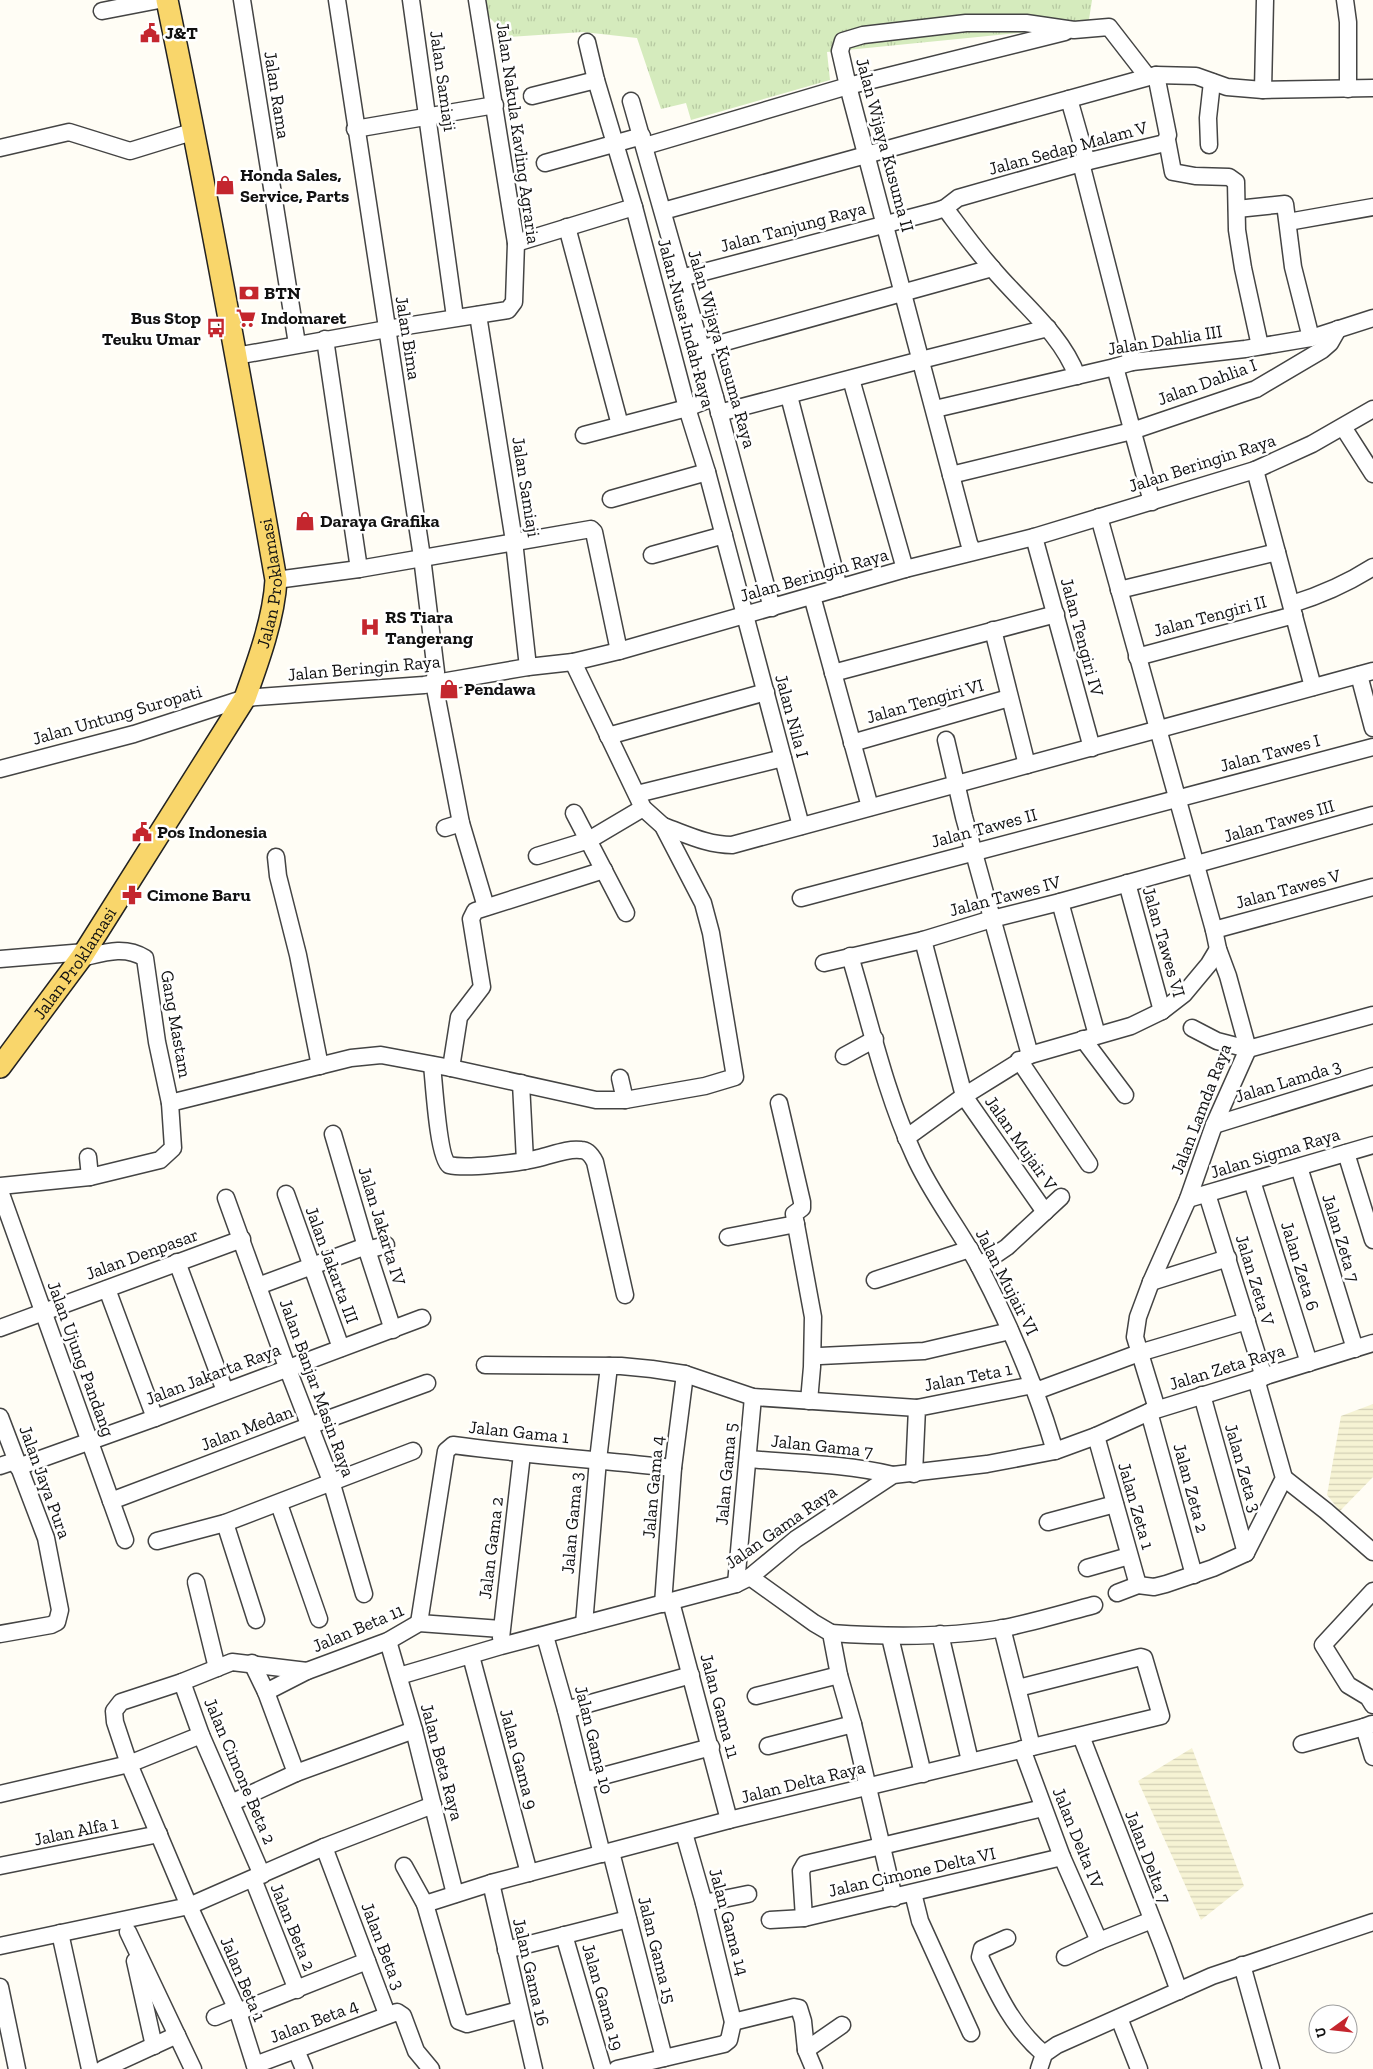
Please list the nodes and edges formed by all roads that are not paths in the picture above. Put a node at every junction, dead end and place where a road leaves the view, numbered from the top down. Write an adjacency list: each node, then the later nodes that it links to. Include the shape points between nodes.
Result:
1 (158, 0): 9 (street)
2 (167, 0): 25 (main road, Jalan Proklamasi)
3 (242, 0): 53 (street, Jalan Rama)
4 (336, 0): 24 (street, Jalan Bima)
5 (411, 0): 23 (street, Jalan Samiaji)
6 (477, 0): 22 (street, Jalan Nakula Kavling Agraria)
7 (1265, 0): 18 (street)
8 (1345, 0): 16 (street)
9 (102, 11)
10 (1074, 30): 12 (street, Jalan Wijaya Kusuma II, via 1109,26); 15 (street); 15 (street, Jalan Wijaya Kusuma II, via 1026,23 966,23 863,35 843,40 840,51)
11 (587, 42): 13 (street, Jalan Nusa Indah Raya)
12 (1152, 76): 14 (street, via 1196,76); 20 (street); 26 (street, Jalan Sedap Malam V)
13 (596, 80): 19 (street); 27 (street, Jalan Nusa Indah Raya)
14 (1212, 82): 18 (street, via 1227,87); 28 (street)
15 (848, 86): 27 (street); 30 (street, Jalan Wijaya Kusuma II)
16 (1348, 88): 17 (street); 18 (street)
17 (1373, 88)
18 (1263, 90)
19 (532, 96)
20 (1069, 99): 30 (street); 31 (street)
21 (631, 101): 27 (street, Jalan Wijaya Kusuma Raya)
22 (495, 105): 23 (street); 41 (street, Jalan Nakula Kavling Agraria)
23 (428, 116): 24 (street); 46 (street, Jalan Samiaji)
24 (355, 129): 49 (street, Jalan Bima)
25 (195, 131): 29 (street, via 130,151 69,132); 56 (main road, Jalan Proklamasi)
26 (1167, 140): 31 (street, Jalan Sedap Malam V); 36 (street, via 1173,172 1234,179)
27 (631, 142): 32 (street); 33 (street, Jalan Nusa Indah Raya); 37 (street, Jalan Wijaya Kusuma Raya)
28 (1209, 145)
29 (0, 148)
30 (867, 156): 37 (street); 39 (street, Jalan Wijaya Kusuma II)
31 (1084, 162): 35 (street, Jalan Sedap Malam V, via 958,198); 58 (street)
32 (545, 163)
33 (634, 207): 40 (street); 63 (street, Jalan Nusa Indah Raya)
34 (1373, 207): 38 (street)
35 (945, 208): 39 (street, Jalan Tanjung Raya); 42 (street)
36 (1237, 209): 38 (street, via 1285,204); 54 (street, via 1243,268)
37 (663, 211): 43 (street, Jalan Wijaya Kusuma Raya)
38 (1288, 222): 51 (street, via 1292,267)
39 (885, 223): 43 (street, Jalan Tanjung Raya); 44 (street, Jalan Wijaya Kusuma II)
40 (567, 227): 41 (street); 67 (street)
41 (516, 243): 45 (street, Jalan Nakula Kavling Agraria, via 512,307)
42 (992, 268): 44 (street); 48 (street)
43 (681, 278): 55 (street, Jalan Wijaya Kusuma Raya)
44 (902, 294): 55 (street); 57 (street, Jalan Wijaya Kusuma II)
45 (478, 315): 46 (street); 80 (street, Jalan Samiaji)
46 (456, 317): 49 (street)
47 (1373, 318): 50 (street, Jalan Dahlia III)
48 (1048, 328): 57 (street); 60 (street)
49 (387, 329): 52 (street); 84 (street, Jalan Bima)
50 (1338, 329): 51 (street, Jalan Dahlia III); 69 (street, Jalan Dahlia I, via 1322,350 1256,389)
51 (1311, 338): 54 (street, Jalan Dahlia III)
52 (325, 339): 53 (street); 86 (street)
53 (296, 344): 56 (street)
54 (1260, 346): 58 (street, Jalan Dahlia III)
55 (700, 350): 63 (street, Jalan Wijaya Kusuma Raya)
56 (236, 356): 88 (main road, Jalan Proklamasi)
57 (921, 360): 61 (street); 64 (street, Jalan Wijaya Kusuma II)
58 (1132, 362): 59 (street, Jalan Dahlia III)
59 (1115, 367): 60 (street, Jalan Dahlia III); 69 (street)
60 (1077, 376): 64 (street, Jalan Dahlia III)
61 (851, 379): 62 (street); 87 (street)
62 (789, 396): 66 (street); 89 (street)
63 (699, 403): 66 (street, Jalan Wijaya Kusuma Raya); 67 (street); 72 (street, Jalan Nusa Indah Raya)
64 (934, 409): 74 (street, Jalan Wijaya Kusuma II)
65 (1373, 409): 68 (street, Jalan Beringin Raya)
66 (720, 413): 92 (street, Jalan Wijaya Kusuma Raya)
67 (620, 425): 70 (street)
68 (1343, 427): 71 (street, Jalan Beringin Raya); 73 (street)
69 (1132, 431): 74 (street, Jalan Dahlia I); 76 (street)
70 (584, 436)
71 (1255, 470): 76 (street, Jalan Beringin Raya); 82 (street)
72 (707, 472): 75 (street); 78 (street, Jalan Nusa Indah Raya)
73 (1373, 474)
74 (951, 475): 81 (street, Jalan Wijaya Kusuma II)
75 (610, 499)
76 (1152, 502): 77 (street, Jalan Beringin Raya)
77 (1099, 517): 79 (street, Jalan Beringin Raya); 90 (street, Jalan Lamda Raya)
78 (724, 536): 83 (street); 95 (street, Jalan Nusa Indah Raya)
79 (1034, 536): 81 (street, Jalan Beringin Raya); 94 (street, Jalan Tengiri IV)
80 (514, 541): 84 (street); 97 (street, via 585,528 594,532); 100 (street, Jalan Samiaji)
81 (973, 552): 87 (street, Jalan Beringin Raya)
82 (1277, 552): 90 (street); 93 (street)
83 (652, 556)
84 (422, 557): 86 (street); 103 (street, Jalan Bima, via 436,672)
85 (1373, 566): 93 (street, Jalan Tengiri II)
86 (359, 569): 88 (street)
87 (905, 569): 89 (street, Jalan Beringin Raya)
88 (276, 580): 106 (main road, Jalan Proklamasi, via 258,662)
89 (839, 588): 91 (street, Jalan Beringin Raya)
90 (1119, 590): 98 (street, Jalan Lamda Raya)
91 (812, 596): 92 (street, Jalan Beringin Raya); 101 (street)
92 (772, 608): 95 (street, Jalan Beringin Raya)
93 (1293, 609): 98 (street, Jalan Tengiri II); 104 (street)
94 (1056, 614): 96 (street); 114 (street, Jalan Tengiri IV)
95 (744, 616): 97 (street, Jalan Beringin Raya); 105 (street, Jalan Nila I)
96 (993, 630): 101 (street); 107 (street)
97 (620, 651): 99 (street, Jalan Beringin Raya)
98 (1137, 657): 109 (street, Jalan Lamda Raya)
99 (573, 662): 100 (street, Jalan Beringin Raya); 110 (street)
100 (528, 667): 103 (street, Jalan Beringin Raya)
101 (833, 673): 112 (street)
102 (1366, 673): 104 (street); 108 (street)
103 (434, 683): 106 (street, Jalan Beringin Raya); 136 (street, Jalan Bima, via 453,825)
104 (1313, 687): 109 (street)
105 (766, 692): 110 (street); 115 (street, Jalan Nila I)
106 (245, 698): 117 (street, Jalan Untung Suropati, via 134,734); 142 (main road, Jalan Proklamasi)
107 (1009, 698): 112 (street, Jalan Tengiri VI); 116 (street)
108 (1373, 728)
109 (1158, 730): 114 (street); 119 (street, Jalan Lamda Raya)
110 (608, 736): 120 (street)
111 (946, 740): 118 (street)
112 (852, 743): 121 (street)
113 (1373, 747): 119 (street, Jalan Tawes I)
114 (1092, 748): 116 (street)
115 (783, 758): 120 (street); 125 (street, Jalan Nila I)
116 (1027, 766): 118 (street)
117 (0, 769)
118 (958, 785): 121 (street); 127 (street)
119 (1177, 799): 127 (street, Jalan Tawes II); 130 (street, Jalan Lamda Raya)
120 (640, 801): 124 (street); 126 (street)
121 (870, 807): 125 (street)
122 (574, 814): 126 (street)
123 (1373, 815): 130 (street, Jalan Tawes III)
124 (663, 826): 125 (street, via 719,845); 163 (street, via 703,903 735,1077 705,1086)
125 (801, 826)
126 (589, 840): 128 (street); 131 (street)
127 (974, 851): 134 (street, Jalan Tawes II); 138 (street)
128 (537, 856)
129 (276, 857): 156 (street)
130 (1196, 864): 132 (street, Jalan Tawes IV); 139 (street, Jalan Lamda Raya)
131 (604, 870): 136 (street); 137 (street)
132 (1127, 883): 135 (street, Jalan Tawes IV); 146 (street, Jalan Tawes VI)
133 (1373, 887): 139 (street, Jalan Tawes V)
134 (801, 898)
135 (1060, 902): 138 (street, Jalan Tawes IV); 149 (street)
136 (486, 907): 157 (street, via 475,911 471,919 482,987 459,1017)
137 (626, 914)
138 (992, 919): 140 (street, Jalan Tawes IV); 153 (street)
139 (1214, 930): 141 (street, Jalan Lamda Raya)
140 (923, 940): 143 (street, Jalan Tawes IV); 162 (street)
141 (1218, 949): 146 (street, via 1184,994); 151 (street, Jalan Lamda Raya)
142 (83, 955): 144 (street); 154 (main road, Jalan Proklamasi); 164 (street, Gang Mastam, via 116,949 145,958)
143 (850, 956): 145 (street, Jalan Tawes IV); 150 (street, Jalan Mujair VI)
144 (0, 959)
145 (824, 963)
146 (1162, 1011): 149 (street, via 1131,1026)
147 (1373, 1015): 151 (street)
148 (1192, 1028): 151 (street, via 1217,1041)
149 (1090, 1037): 153 (street); 161 (street)
150 (875, 1039): 152 (street); 168 (street, Jalan Mujair VI)
151 (1248, 1049): 166 (street, Jalan Lamda Raya)
152 (844, 1056)
153 (1024, 1057): 162 (street); 173 (street)
154 (1, 1060)
155 (432, 1065): 156 (street, via 381,1055); 157 (street); 172 (street, via 439,1133 446,1164)
156 (320, 1066): 164 (street)
157 (451, 1068): 160 (street)
158 (1373, 1076): 166 (street, Jalan Lamda 3)
159 (620, 1078): 163 (street)
160 (521, 1083): 163 (street, via 596,1100); 172 (street)
161 (1125, 1095)
162 (964, 1096): 168 (street); 184 (street, Jalan Mujair V)
163 (625, 1100)
164 (170, 1103): 175 (street, via 174,1140 168,1154 149,1164)
165 (779, 1103): 185 (street, via 802,1202 802,1208 794,1214)
166 (1214, 1125): 183 (street, Jalan Lamda Raya)
167 (333, 1134): 190 (street, Jalan Jakarta IV)
168 (906, 1138): 191 (street, Jalan Mujair VI)
169 (1373, 1145): 170 (street, Jalan Sigma Raya)
170 (1346, 1153): 174 (street, Jalan Sigma Raya); 188 (street)
171 (88, 1157): 175 (street)
172 (525, 1161): 200 (street, via 574,1150 587,1151 591,1155)
173 (1089, 1164)
174 (1298, 1167): 176 (street, Jalan Sigma Raya); 209 (street, Jalan Zeta 7)
175 (90, 1177): 177 (street)
176 (1252, 1181): 180 (street, Jalan Sigma Raya); 213 (street, Jalan Zeta 6)
177 (0, 1186)
178 (0, 1191): 201 (street, Jalan Ujung Pandang)
179 (286, 1194): 194 (street, Jalan Jakarta III)
180 (1208, 1194): 183 (street, Jalan Sigma Raya); 192 (street, Jalan Zeta V)
181 (1061, 1197): 184 (street)
182 (226, 1198): 187 (street, Jalan Banjar Masin Raya)
183 (1188, 1199): 197 (street, Jalan Lamda Raya)
184 (1045, 1212): 195 (street, via 1007,1247)
185 (796, 1224): 186 (street); 223 (street, via 812,1317)
186 (728, 1237)
187 (242, 1239): 193 (street, Jalan Denpasar); 198 (street, Jalan Banjar Masin Raya)
188 (1373, 1240)
189 (386, 1245): 190 (street)
190 (366, 1248): 194 (street); 205 (street, Jalan Jakarta IV)
191 (972, 1248): 195 (street, Jalan Mujair VI); 196 (street)
192 (1228, 1258): 197 (street); 203 (street, Jalan Zeta V)
193 (177, 1262): 199 (street, Jalan Denpasar); 220 (street)
194 (312, 1265): 198 (street); 208 (street, Jalan Jakarta III)
195 (979, 1266): 206 (street, Jalan Mujair VI)
196 (876, 1280)
197 (1151, 1282): 210 (street, Jalan Lamda Raya, via 1136,1328)
198 (258, 1286): 215 (street, Jalan Banjar Masin Raya)
199 (107, 1289): 201 (street, Jalan Denpasar); 227 (street)
200 (625, 1295)
201 (43, 1312): 204 (street, Jalan Denpasar); 230 (street, Jalan Ujung Pandang)
202 (422, 1318): 205 (street, Jalan Jakarta Raya)
203 (1247, 1321): 210 (street, Jalan Teta 1); 217 (street, Jalan Zeta V)
204 (0, 1328)
205 (393, 1330): 208 (street, Jalan Jakarta Raya)
206 (1010, 1331): 211 (street, via 924,1352); 219 (street, Jalan Mujair VI)
207 (1373, 1343): 209 (street, Jalan Zeta Raya)
208 (341, 1348): 215 (street, Jalan Jakarta Raya)
209 (1355, 1349): 213 (street, Jalan Zeta Raya)
210 (1139, 1353): 219 (street, Jalan Teta 1); 225 (street, Jalan Lamda Raya)
211 (820, 1356)
212 (485, 1364): 214 (street)
213 (1309, 1364): 217 (street, Jalan Zeta Raya)
214 (609, 1366): 216 (street); 235 (street, Jalan Gama 3)
215 (287, 1367): 220 (street, Jalan Jakarta Raya); 228 (street, Jalan Banjar Masin Raya)
216 (685, 1374): 222 (street); 237 (street, Jalan Gama 4)
217 (1260, 1378): 221 (street, Jalan Zeta Raya); 240 (street, Jalan Zeta V)
218 (427, 1383): 228 (street, Jalan Medan)
219 (1035, 1388): 224 (street, Jalan Teta 1); 232 (street, Jalan Mujair VI)
220 (224, 1391): 227 (street, Jalan Jakarta Raya)
221 (1202, 1395): 225 (street, Jalan Zeta Raya); 249 (street, Jalan Zeta 3)
222 (753, 1397): 223 (street); 234 (street, Jalan Gama 5)
223 (809, 1401): 224 (street)
224 (917, 1408): 238 (street, Jalan Teta 1)
225 (1153, 1410): 229 (street, Jalan Zeta Raya); 253 (street, Jalan Zeta 2)
226 (0, 1417): 236 (street, Jalan Jaya Pura)
227 (155, 1418): 230 (street, Jalan Jakarta Raya)
228 (309, 1426): 241 (street, Jalan Banjar Masin Raya); 242 (street, Jalan Medan)
229 (1096, 1436): 232 (street); 244 (street, Jalan Zeta 1)
230 (90, 1442): 236 (street, Jalan Jakarta Raya); 242 (street, Jalan Ujung Pandang)
231 (414, 1451): 241 (street)
232 (1055, 1451): 238 (street)
233 (522, 1454): 235 (street, Jalan Gama 1); 264 (street, Jalan Gama 1, via 453,1445 447,1449); 267 (street, Jalan Gama 2)
234 (748, 1459): 239 (street, Jalan Gama 7, via 826,1465); 254 (street, Jalan Gama 5)
235 (598, 1460): 237 (street, Jalan Gama 1); 265 (street, Jalan Gama 3)
236 (11, 1465): 269 (street, Jalan Jaya Pura, via 46,1538 60,1610 57,1622 51,1625)
237 (673, 1468): 260 (street, Jalan Gama 4)
238 (914, 1474): 239 (street)
239 (892, 1475): 254 (street, Jalan Gama Raya, via 796,1539)
240 (1284, 1478): 249 (street); 250 (street)
241 (331, 1481): 243 (street); 259 (street, Jalan Banjar Masin Raya)
242 (111, 1501): 247 (street, Jalan Ujung Pandang)
243 (279, 1504): 246 (street); 262 (street)
244 (1114, 1504): 245 (street); 251 (street, Jalan Zeta 1)
245 (1048, 1522)
246 (225, 1523): 248 (street); 263 (street)
247 (125, 1540)
248 (158, 1541)
249 (1246, 1552): 253 (street)
250 (1373, 1552)
251 (1129, 1556): 252 (street); 256 (street, Jalan Zeta 1)
252 (1087, 1568)
253 (1194, 1575): 256 (street, via 1154,1587)
254 (747, 1581): 260 (street, Jalan Gama Raya); 268 (street, via 769,1591)
255 (196, 1582): 277 (street)
256 (1138, 1585): 258 (street)
257 (1373, 1591): 286 (street, via 1323,1645 1348,1685 1368,1697)
258 (1117, 1593)
259 (364, 1594)
260 (667, 1603): 265 (street, Jalan Gama Raya); 279 (street, Jalan Gama 11)
261 (1094, 1605): 266 (street)
262 (319, 1619)
263 (256, 1620)
264 (419, 1623): 267 (street, Jalan Beta 11); 273 (street, Jalan Beta 11)
265 (584, 1624): 271 (street, Jalan Gama Raya)
266 (1002, 1628): 270 (street); 283 (street, Jalan Delta IV)
267 (501, 1629): 274 (street, Jalan Gama 2)
268 (831, 1633): 272 (street); 280 (street)
269 (0, 1634)
270 (940, 1634): 272 (street); 298 (street)
271 (546, 1636): 274 (street, Jalan Gama Raya); 287 (street, Jalan Gama 10)
272 (890, 1637): 301 (street)
273 (388, 1641): 278 (street, Jalan Beta 11); 281 (street, Jalan Beta Raya)
274 (502, 1646): 275 (street, Jalan Gama Raya)
275 (471, 1656): 281 (street, Jalan Gama Raya); 317 (street, Jalan Gama 9)
276 (252, 1664): 277 (street, via 232,1662); 278 (street); 284 (street)
277 (217, 1668): 282 (street)
278 (307, 1671): 284 (street, Jalan Beta 11)
279 (691, 1675): 287 (street); 295 (street, Jalan Gama 11)
280 (839, 1675): 285 (street); 288 (street)
281 (399, 1676): 290 (street, Jalan Beta Raya)
282 (182, 1682): 291 (street, Jalan Cimone Beta 2); 299 (street, Jalan Beta 1, via 121,1702 114,1711 114,1721)
283 (1018, 1688): 292 (street, Jalan Delta Raya, via 1144,1658 1161,1716); 296 (street, Jalan Delta IV)
284 (266, 1692): 300 (street)
285 (756, 1696)
286 (1373, 1705)
287 (566, 1710): 302 (street, Jalan Gama 10)
288 (853, 1724): 294 (street); 303 (street)
289 (1368, 1725): 293 (street); 297 (street)
290 (414, 1730): 300 (street); 306 (street, Jalan Beta Raya)
291 (201, 1735): 299 (street); 305 (street, Jalan Cimone Beta 2)
292 (1081, 1736): 296 (street, Jalan Delta Raya); 330 (street, Jalan Delta 7)
293 (1302, 1744)
294 (768, 1746)
295 (711, 1747): 302 (street); 308 (street, Jalan Gama 11)
296 (1027, 1748): 298 (street, Jalan Delta Raya); 307 (street, Jalan Delta IV)
297 (1373, 1756)
298 (970, 1761): 301 (street, Jalan Delta Raya)
299 (129, 1764): 304 (street); 310 (street, Jalan Beta 1)
300 (296, 1773): 305 (street)
301 (923, 1774): 303 (street, Jalan Delta Raya)
302 (584, 1781): 313 (street, Jalan Gama 10)
303 (867, 1787): 308 (street, Jalan Delta Raya); 311 (street)
304 (0, 1794)
305 (231, 1803): 318 (street, Jalan Cimone Beta 2)
306 (433, 1805): 312 (street); 321 (street, Jalan Beta Raya)
307 (1043, 1808): 311 (street); 314 (street, Jalan Delta IV)
308 (729, 1820): 309 (street, Jalan Delta Raya)
309 (684, 1833): 313 (street, Jalan Delta Raya); 324 (street, Jalan Gama 14)
310 (159, 1834): 315 (street, Jalan Alfa 1); 326 (street, Jalan Beta 1)
311 (880, 1846): 323 (street); 327 (street, via 803,1866)
312 (324, 1847): 318 (street); 340 (street, Jalan Beta 3)
313 (606, 1853): 317 (street, Jalan Delta Raya); 328 (street, Jalan Gama 15)
314 (1062, 1857): 320 (street, Jalan Cimone Delta VI); 336 (street, Jalan Delta IV)
315 (0, 1866)
316 (404, 1866): 325 (street)
317 (529, 1872): 319 (street, Jalan Delta Raya)
318 (257, 1877): 326 (street); 343 (street, Jalan Beta 2)
319 (490, 1883): 321 (street, Jalan Delta Raya); 338 (street, Jalan Gama 16)
320 (913, 1893): 323 (street, Jalan Cimone Delta VI); 352 (street, via 920,1921)
321 (456, 1894): 325 (street, Jalan Delta Raya)
322 (748, 1894): 324 (street)
323 (894, 1898): 327 (street, Jalan Cimone Delta VI)
324 (704, 1903): 350 (street, Jalan Gama 14)
325 (425, 1904): 347 (street, via 460,2023)
326 (189, 1906): 332 (street); 346 (street, Jalan Beta 1)
327 (804, 1918): 329 (street, Jalan Cimone Delta VI)
328 (628, 1919): 334 (street); 357 (street, Jalan Gama 15)
329 (770, 1920)
330 (1152, 1920): 336 (street); 344 (street, Jalan Delta 7)
331 (1373, 1922): 341 (street)
332 (127, 1926): 333 (street); 353 (street); 354 (street)
333 (60, 1933): 337 (street); 361 (street)
334 (564, 1935): 338 (street); 367 (street, Jalan Gama 19)
335 (1008, 1938): 359 (street, via 982,1948 980,1957 1002,2003)
336 (1099, 1940): 339 (street)
337 (0, 1946)
338 (506, 1950): 347 (street, Jalan Gama 16)
339 (1066, 1957)
340 (368, 1961): 343 (street); 345 (street, Jalan Beta 3)
341 (1242, 1965): 344 (street); 371 (street)
342 (0, 1987): 360 (street)
343 (297, 1990): 346 (street)
344 (1179, 1992): 349 (street)
345 (384, 2006): 355 (street, Jalan Beta 4); 365 (street, Jalan Beta 3, via 401,2014 416,2050)
346 (238, 2010): 348 (street); 358 (street, Jalan Beta 1)
347 (519, 2010): 366 (street, Jalan Gama 16)
348 (215, 2017)
349 (1119, 2018): 359 (street, via 1057,2045); 370 (street)
350 (733, 2022): 356 (street, via 799,2008); 357 (street, via 726,2043)
351 (842, 2025): 356 (street)
352 (971, 2033)
353 (177, 2035): 354 (street); 363 (street)
354 (154, 2046): 362 (street)
355 (296, 2050): 358 (street, Jalan Beta 4); 364 (street)
356 (806, 2050): 369 (street)
357 (664, 2058): 368 (street)
358 (254, 2061)
359 (1042, 2062)
360 (17, 2069)
361 (90, 2069)
362 (103, 2069)
363 (192, 2069)
364 (304, 2069)
365 (431, 2069)
366 (534, 2069)
367 (602, 2069)
368 (616, 2069)
369 (814, 2069)
370 (1139, 2069)
371 (1271, 2069)

